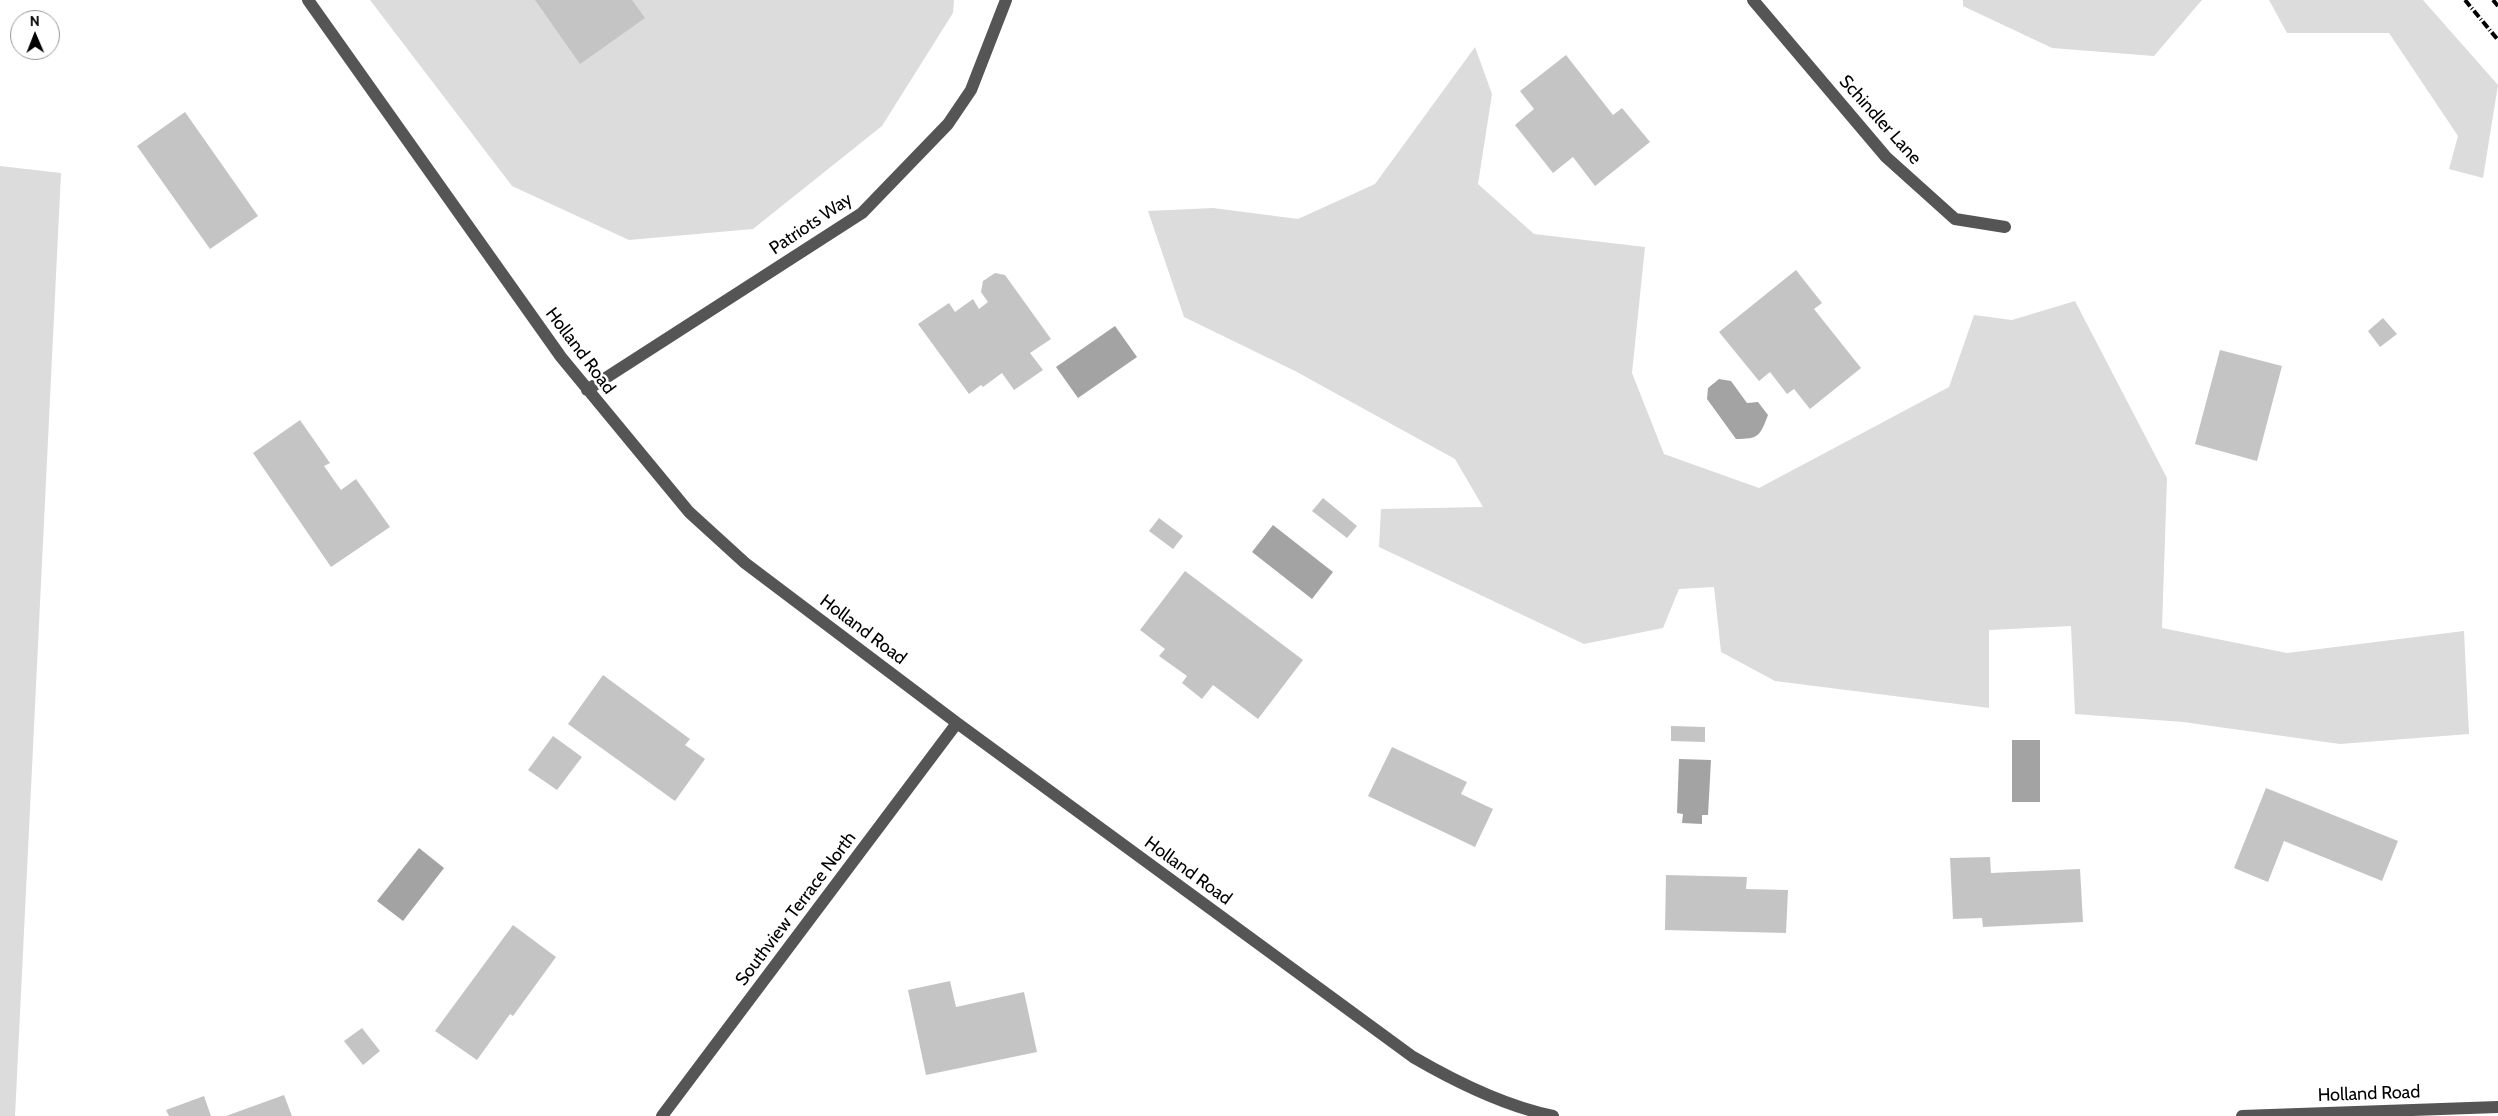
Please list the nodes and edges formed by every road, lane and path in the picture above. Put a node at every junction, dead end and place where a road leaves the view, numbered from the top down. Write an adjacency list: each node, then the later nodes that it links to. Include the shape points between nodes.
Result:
1 (308, 0): 5 (street, Holland Road, via 555,350)
2 (1006, 0): 5 (street, Patriots Way, via 971,90 948,124 862,213)
3 (1753, 0): 4 (street, Schindler Lane, via 1886,157 1954,219)
4 (2005, 227)
5 (587, 390): 6 (street, Holland Road, via 689,512 745,563)
6 (957, 723): 8 (street, Holland Road, via 1413,1057); 9 (street, Southview Terrace North)
7 (2498, 1107): 11 (street, Holland Road)
8 (1526, 1113): 10 (street, Holland Road)
9 (662, 1116)
10 (1553, 1116)
11 (2242, 1116)

